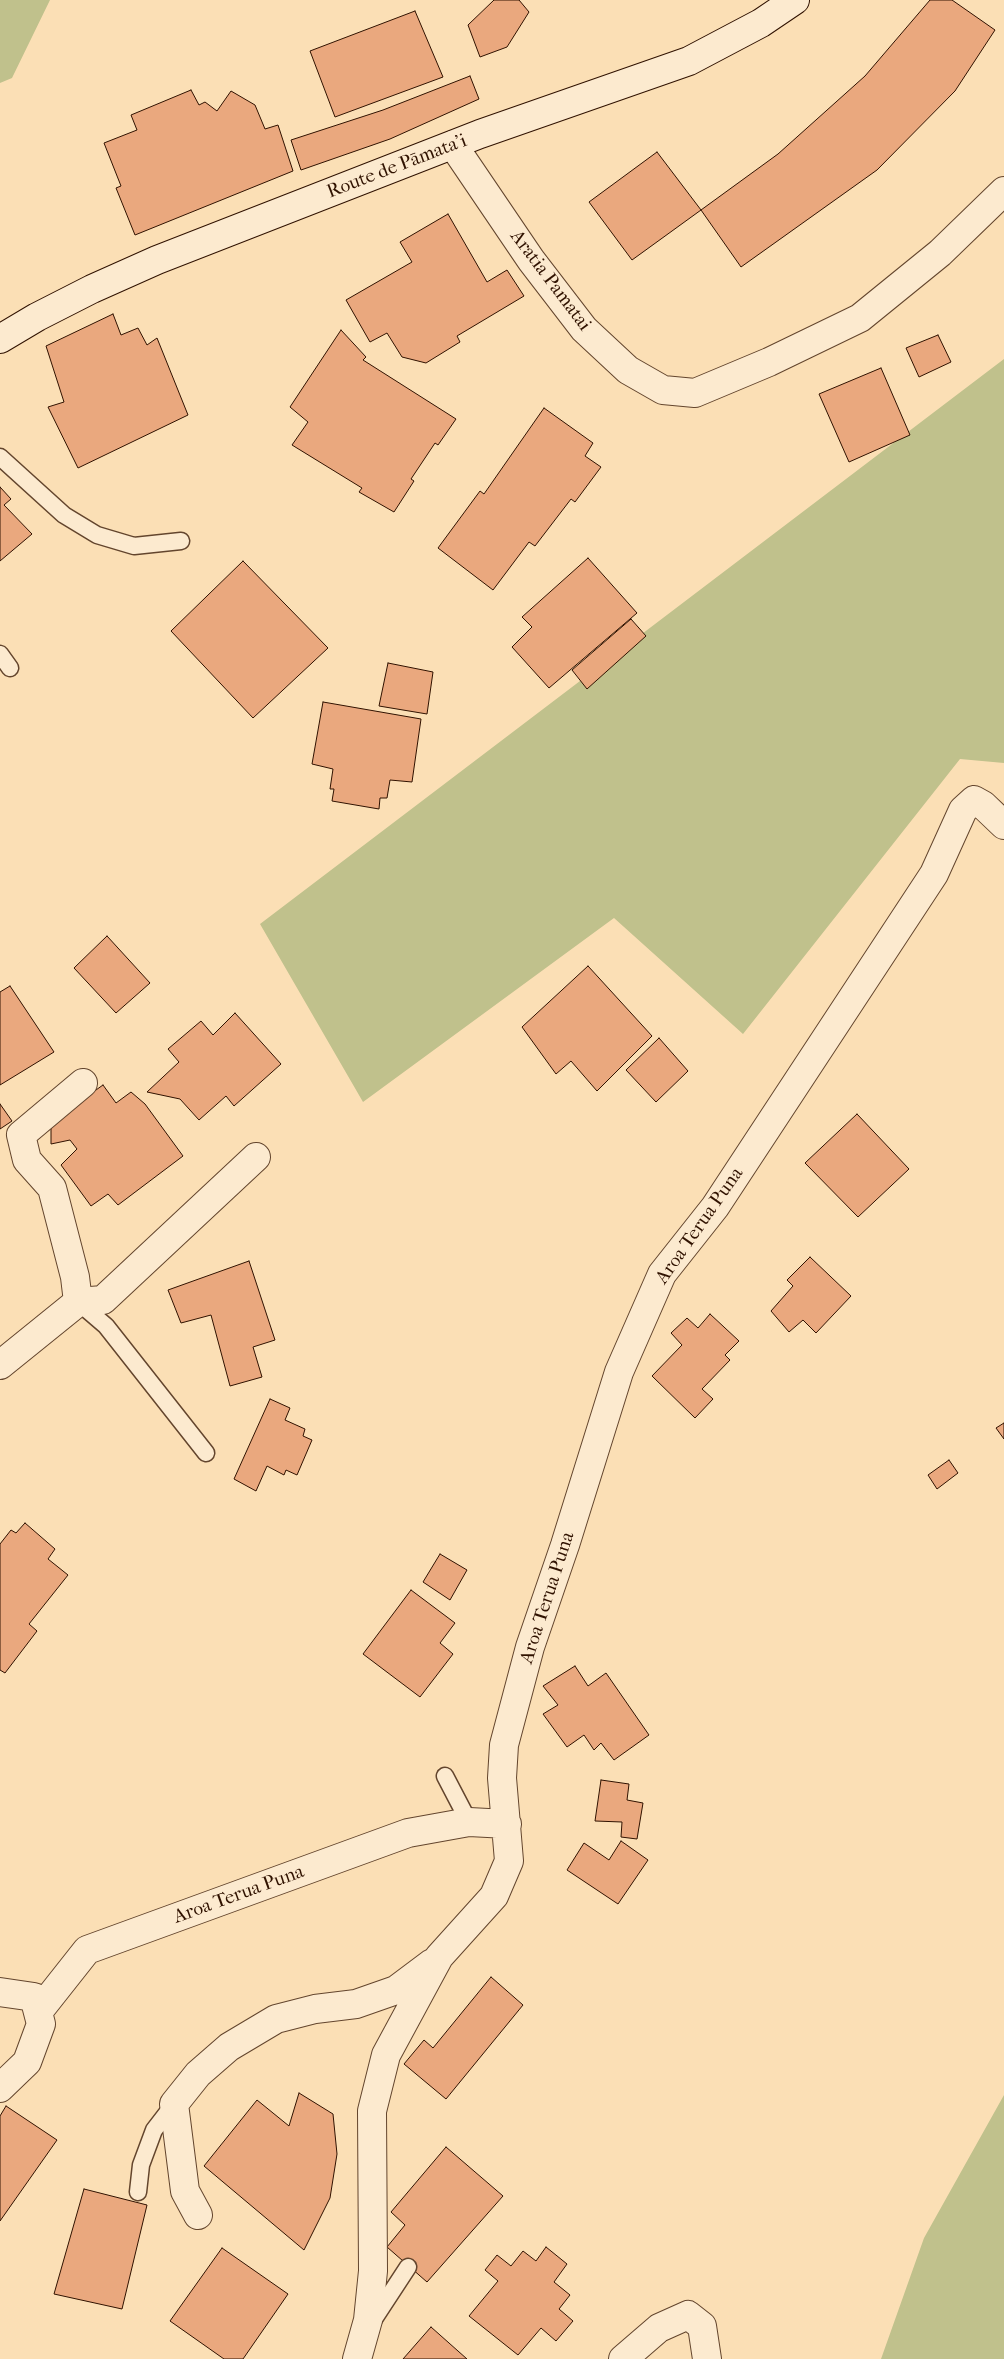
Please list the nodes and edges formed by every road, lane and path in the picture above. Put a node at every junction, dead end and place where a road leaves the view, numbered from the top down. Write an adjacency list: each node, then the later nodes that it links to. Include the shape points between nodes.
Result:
1 (795, 0): 2 (street, Route de Pāmata'i, via 762,24 689,61)
2 (453, 145): 3 (street, Aratia Pamatai, via 531,260 584,329 628,370 663,390 671,391 695,393 860,318 940,253); 4 (street, Route de Pāmata'i, via 157,260 92,289)
3 (1004, 191)
4 (0, 339)
5 (0, 457): 6 (lane, via 64,515 97,535 134,546)
6 (181, 541)
7 (0, 654): 8 (lane)
8 (10, 668)
9 (1004, 825): 17 (street, Aroa Terua Puna, via 974,800 963,810 934,874 715,1207 662,1274 619,1372 530,1647 504,1745 502,1778)
10 (83, 1083): 12 (street, via 21,1135 27,1160 52,1188 75,1276)
11 (256, 1157): 12 (street, via 102,1300)
12 (78, 1302): 13 (street); 14 (lane, via 106,1326)
13 (0, 1364)
14 (206, 1453)
15 (445, 1776): 16 (lane)
16 (469, 1822): 17 (street, Aroa Terua Puna); 20 (street, Aroa Terua Puna, via 408,1833 87,1950)
17 (507, 1824): 18 (street, Aroa Terua Puna, via 509,1861 494,1896)
18 (439, 1958): 22 (street, Aroa Terua Puna, via 396,1990 356,2004 276,2018 229,2047 198,2074); 26 (street, Aroa Terua Puna, via 386,2055 372,2111 373,2271)
19 (0, 1992): 20 (street, via 34,1997)
20 (38, 2012): 21 (street, via 41,2024 27,2062)
21 (0, 2088)
22 (174, 2104): 23 (lane, via 154,2130 141,2165); 24 (street, via 185,2191)
23 (138, 2192)
24 (198, 2214)
25 (408, 2267): 26 (lane, Aroa Terua Puna, via 373,2323)
26 (366, 2327): 28 (street, Aroa Terua Puna)
27 (659, 2328): 29 (street); 30 (lane, via 659,2338); 31 (street, via 688,2316 702,2326)
28 (358, 2359)
29 (623, 2359)
30 (645, 2359)
31 (707, 2359)

